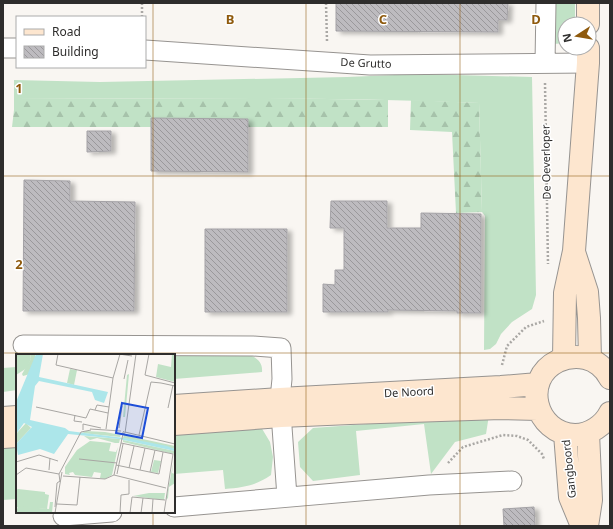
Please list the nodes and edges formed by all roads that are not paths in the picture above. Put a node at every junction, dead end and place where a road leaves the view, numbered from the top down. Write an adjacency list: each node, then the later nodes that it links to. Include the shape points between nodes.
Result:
1 (546, 3): 9 (street)
2 (588, 3): 3 (main road)
3 (588, 16)
4 (3, 48): 5 (street)
5 (16, 48)
6 (146, 50): 9 (street, De Grutto, via 370,65)
7 (582, 56): 9 (street, De Grutto)
8 (588, 56): 10 (main road)
9 (545, 62)
10 (574, 251): 13 (main road, via 566,293); 14 (main road, via 587,292)
11 (23, 345): 12 (street)
12 (84, 350): 18 (street, via 253,346 281,348)
13 (564, 358): 14 (main road, via 577,356); 16 (main road, via 544,372)
14 (590, 359): 15 (main road, via 600,365)
15 (610, 378)
16 (538, 384): 18 (main road, De Noord); 19 (main road)
17 (175, 406): 18 (main road, De Noord)
18 (281, 408): 19 (main road, De Noord); 23 (main road, De Noord); 29 (street)
19 (538, 409): 25 (main road, via 549,425)
20 (610, 413): 24 (main road, via 599,427)
21 (16, 417): 22 (main road)
22 (3, 418)
23 (175, 424)
24 (588, 433): 25 (main road); 34 (main road, Gangboord, via 591,500)
25 (565, 434): 33 (main road, Gangboord, via 570,497)
26 (16, 436): 27 (main road)
27 (3, 437)
28 (512, 481): 29 (street)
29 (287, 497): 30 (street)
30 (175, 507)
31 (100, 513): 32 (street)
32 (63, 516)
33 (582, 526)
34 (586, 526)

